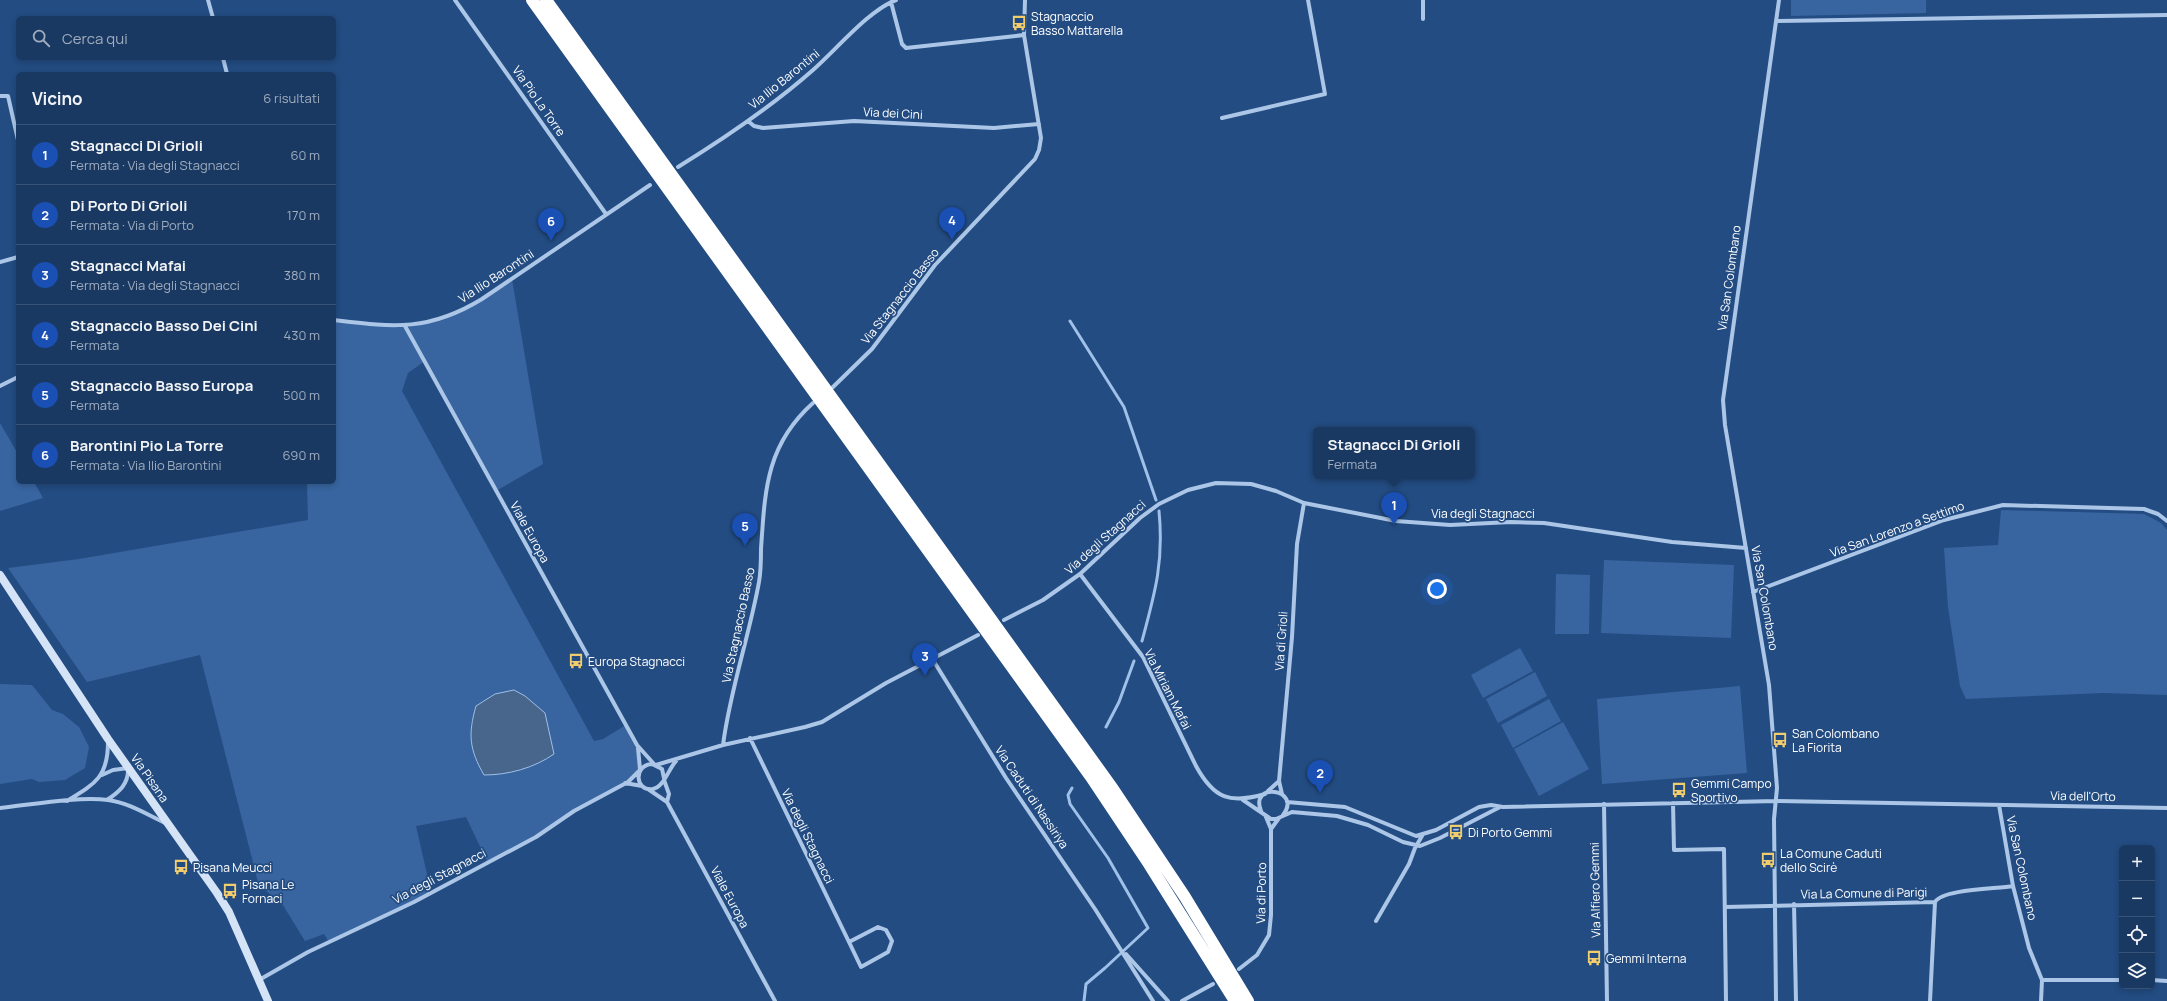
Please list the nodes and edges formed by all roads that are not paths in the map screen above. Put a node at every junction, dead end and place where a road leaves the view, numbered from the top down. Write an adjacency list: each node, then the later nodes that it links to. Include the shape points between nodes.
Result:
1 (208, 0): 12 (street)
2 (455, 0): 25 (street, Via Pio La Torre)
3 (532, 0): 100 (highway, via 1091,777)
4 (546, 0): 101 (highway, via 1113,789 1180,890)
5 (896, 0): 10 (street, Via Ilio Barontini)
6 (1025, 0): 15 (street, Via Stagnaccio Basso)
7 (1308, 0): 19 (street, via 1326,94)
8 (1423, 0): 13 (street)
9 (1779, 0): 14 (street, Via San Colombano)
10 (891, 2): 15 (street, via 902,44 906,48); 20 (street, Via Ilio Barontini)
11 (2167, 15): 14 (street)
12 (212, 16)
13 (1423, 19)
14 (1777, 21): 36 (street, Via San Colombano, via 1723,400)
15 (1024, 35): 21 (street, Via Stagnaccio Basso)
16 (224, 60): 17 (street)
17 (226, 72)
18 (0, 96): 22 (street, via 8,96)
19 (1222, 118)
20 (748, 121): 21 (street, Via dei Cini, via 763,128 854,121 994,128); 23 (street, Via Ilio Barontini)
21 (1039, 124): 32 (street, Via Stagnaccio Basso, via 1041,138 1035,159 935,265 872,349)
22 (16, 131)
23 (678, 167)
24 (650, 185): 25 (street, Via Ilio Barontini)
25 (606, 214): 29 (street, Via Ilio Barontini, via 474,304 442,319)
26 (16, 258): 27 (street)
27 (0, 262)
28 (336, 320): 29 (street, Via Ilio Barontini)
29 (405, 326): 46 (street, Viale Europa)
30 (16, 378): 31 (street)
31 (0, 386)
32 (833, 387)
33 (813, 403): 45 (street, Via Stagnaccio Basso, via 790,426 770,471 765,495 759,582)
34 (1304, 503): 36 (street, Via degli Stagnacci, via 1351,513 1429,524 1540,523 1672,542); 37 (street, Via degli Stagnacci, via 1276,491 1247,483 1216,483 1196,487 1168,498 1148,511); 53 (street, Via di Grioli, via 1297,544)
35 (2167, 521): 39 (street, Via San Lorenzo a Settimo, via 2158,514 2144,509 2003,506 1944,520)
36 (1746, 548): 39 (street, Via San Colombano)
37 (1080, 574): 40 (street, Via degli Stagnacci, via 1043,600); 60 (street, Via Miriam Mafai, via 1143,657 1204,780 1221,794)
38 (0, 575): 44 (main road, Via Pisana)
39 (1753, 592): 62 (street, Via San Colombano, via 1769,685)
40 (1004, 620)
41 (978, 635): 42 (street, Via degli Stagnacci)
42 (932, 660): 43 (street, Via degli Stagnacci, via 822,722); 85 (street, Via Caduti di Nassiriya, via 1006,778)
43 (750, 738): 45 (street, Via degli Stagnacci); 84 (street, Via degli Stagnacci)
44 (108, 739): 49 (main road, Via Pisana); 51 (street, via 107,763)
45 (723, 745): 47 (street, Via degli Stagnacci)
46 (638, 748): 48 (street, Viale Europa); 50 (street, Viale Europa)
47 (676, 760): 48 (street, Via degli Stagnacci); 52 (street)
48 (656, 764): 50 (street, Via degli Stagnacci, via 647,764); 52 (street, via 662,769)
49 (128, 768): 51 (street); 59 (street, via 128,778 123,786); 74 (main road, Via Pisana)
50 (639, 771): 54 (street, Via degli Stagnacci); 55 (street, via 638,780)
51 (102, 775): 61 (street, via 90,787)
52 (664, 779): 56 (street, via 657,788); 63 (street, Viale Europa, via 669,794)
53 (1280, 781): 57 (street); 58 (street, Via di Grioli)
54 (624, 784): 55 (street); 87 (street, Via degli Stagnacci, via 580,807 536,837 414,902 308,952)
55 (642, 786): 56 (street)
56 (648, 789): 63 (street, Viale Europa)
57 (1266, 793): 58 (street, via 1275,791); 60 (street); 71 (street, via 1260,802)
58 (1282, 794): 64 (street)
59 (107, 800): 61 (street); 74 (street, via 134,808)
60 (1243, 800): 71 (street, Via Miriam Mafai)
61 (67, 801): 69 (street)
62 (1777, 801): 65 (street); 67 (street, Via San Colombano); 81 (street, via 1774,813)
63 (667, 802): 95 (street, Viale Europa)
64 (1287, 802): 72 (street, via 1287,809); 76 (street, via 1345,807 1379,819 1405,833)
65 (1673, 803): 66 (street); 82 (street, via 1674,850 1724,849)
66 (1604, 804): 68 (street); 102 (street, Via Alfiero Gemmi)
67 (1999, 805): 70 (street, Via dell'Orto); 78 (street, Via San Colombano)
68 (1500, 807): 76 (street, via 1479,807); 77 (street, via 1424,845)
69 (0, 808)
70 (2167, 808)
71 (1262, 813): 73 (street, Via di Porto)
72 (1281, 816): 73 (street, via 1271,819); 75 (street); 77 (street, via 1303,812 1346,818)
73 (1266, 817): 75 (street, Via di Porto)
74 (169, 825): 87 (main road, Via Pisana, via 223,902)
75 (1271, 829): 86 (street, Via di Porto, via 1269,935 1257,955)
76 (1422, 836): 77 (street)
77 (1416, 845): 83 (street, via 1409,864)
78 (2013, 886): 79 (street, via 1948,894 1937,898); 88 (street, Via San Colombano, via 2029,948)
79 (1935, 902): 80 (street, Via La Comune di Parigi); 106 (street)
80 (1794, 904): 81 (street, Via La Comune di Parigi); 105 (street, Via La Comune di Parigi)
81 (1776, 905): 82 (street, Via La Comune di Parigi); 104 (street)
82 (1725, 907): 103 (street)
83 (1376, 922)
84 (848, 942): 84 (street, Via degli Stagnacci, via 860,967 888,952 892,942 886,930 878,927)
85 (1118, 944): 96 (street, Via Caduti di Nassiriya); 97 (street, Via Caduti di Nassiriya)
86 (1238, 969)
87 (259, 980): 94 (main road, Via Pisana)
88 (2042, 980): 89 (street); 107 (street)
89 (2119, 980)
90 (2155, 980): 91 (street)
91 (2167, 981)
92 (1213, 984): 93 (street)
93 (1194, 994): 98 (street); 99 (street)
94 (268, 1001)
95 (775, 1001)
96 (1153, 1001)
97 (1168, 1001)
98 (1182, 1001)
99 (1190, 1001)
100 (1235, 1001)
101 (1248, 1001)
102 (1606, 1001)
103 (1726, 1001)
104 (1776, 1001)
105 (1796, 1001)
106 (1930, 1001)
107 (2041, 1001)

